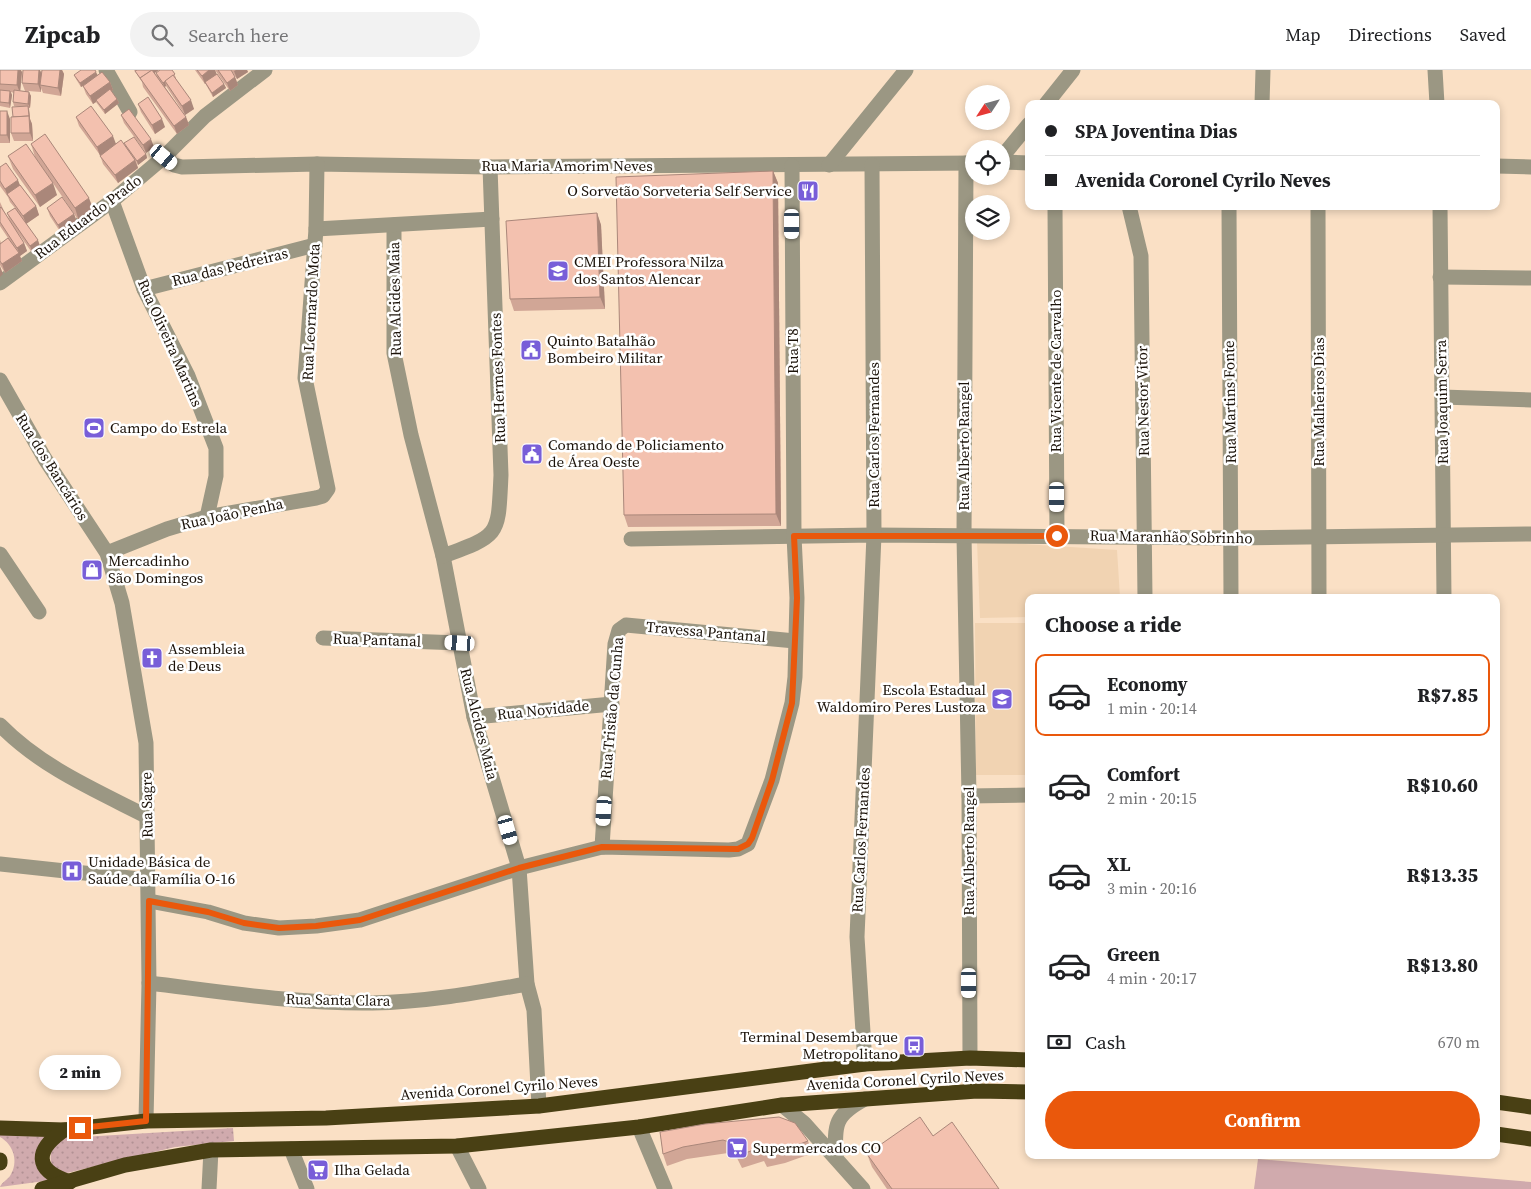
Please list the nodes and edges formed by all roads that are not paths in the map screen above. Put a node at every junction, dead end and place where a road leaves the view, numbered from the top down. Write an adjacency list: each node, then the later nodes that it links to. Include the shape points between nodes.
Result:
1 (106, 70): 10 (street)
2 (265, 70): 13 (street, Rua Eduardo Prado, via 205,116)
3 (906, 70): 18 (street)
4 (1073, 70): 7 (street)
5 (1263, 70): 8 (street)
6 (1435, 70): 9 (street)
7 (1049, 100)
8 (1262, 100)
9 (1437, 100)
10 (130, 112)
11 (1025, 129): 12 (street)
12 (1010, 147)
13 (164, 157): 17 (street, Rua Maria Amorim Neves, via 182,167); 25 (street, Rua Eduardo Prado)
14 (1010, 162): 16 (street)
15 (965, 163): 19 (street, Rua Maria Amorim Neves)
16 (1025, 163)
17 (317, 164): 20 (street, Rua Maria Amorim Neves); 33 (street, Rua Leornardo Mota)
18 (829, 165): 19 (street, Rua Maria Amorim Neves); 21 (street, Rua Maria Amorim Neves)
19 (872, 165): 45 (street, Rua Carlos Fernandes)
20 (490, 166): 21 (street, Rua Maria Amorim Neves); 31 (street, Rua Hermes Fontes)
21 (792, 166): 46 (street, Rua T8)
22 (1500, 166): 23 (street)
23 (1531, 167)
24 (970, 185): 47 (street, Rua Alberto Rangel)
25 (112, 201): 37 (street, Rua Eduardo Prado); 38 (street, Rua Oliveira Martins)
26 (1056, 210): 48 (street, Rua Vicente de Carvalho)
27 (1130, 210): 49 (street, Rua Nestor Vitor, via 1141,256)
28 (1229, 210): 52 (street, Rua Martins Fonte)
29 (1318, 210): 50 (street, Rua Malheiros Dias)
30 (1440, 210): 35 (street, Rua Joaquim Serra)
31 (492, 219): 32 (street); 56 (street, Rua Hermes Fontes, via 501,475 498,517 492,534 481,542)
32 (394, 225): 33 (street); 56 (street, Rua Alcides Maia, via 394,354 411,435)
33 (316, 229): 34 (street, Rua Leornardo Mota)
34 (315, 245): 38 (street, Rua das Pedreiras); 42 (street, Rua Leornardo Mota, via 305,378)
35 (1440, 277): 36 (street); 40 (street, Rua Joaquim Serra)
36 (1531, 278)
37 (0, 283)
38 (144, 289): 43 (street, Rua Oliveira Martins, via 188,376 216,448 216,476)
39 (0, 380): 54 (street, Rua dos Bancários, via 45,458)
40 (1442, 396): 41 (street); 51 (street, Rua Joaquim Serra)
41 (1531, 400)
42 (328, 489): 43 (street, Rua João Penha, via 324,496 316,498)
43 (207, 517): 54 (street, Rua João Penha)
44 (1531, 534): 51 (street, Rua Maranhão Sobrinho)
45 (874, 535): 46 (street, Rua Maranhão Sobrinho); 47 (street, Rua Maranhão Sobrinho); 81 (street, Rua Carlos Fernandes, via 857,937)
46 (794, 536): 53 (street, Rua Maranhão Sobrinho); 64 (street, Rua T8)
47 (964, 536): 48 (street, Rua Maranhão Sobrinho); 70 (street, Rua Alberto Rangel)
48 (1057, 536): 49 (street, Rua Maranhão Sobrinho)
49 (1145, 536): 52 (street, Rua Maranhão Sobrinho); 57 (street, Rua Nestor Vitor)
50 (1320, 537): 51 (street, Rua Maranhão Sobrinho); 52 (street, Rua Maranhão Sobrinho); 59 (street, Rua Malheiros Dias)
51 (1443, 537): 60 (street, Rua Joaquim Serra)
52 (1232, 538): 58 (street, Rua Martins Fonte)
53 (631, 539)
54 (107, 552): 71 (street, Rua Sagre, via 122,603 146,743)
55 (0, 554): 61 (street)
56 (443, 556): 65 (street, Rua Alcides Maia)
57 (1145, 594)
58 (1231, 594)
59 (1319, 594)
60 (1444, 594)
61 (39, 612)
62 (619, 630): 64 (street, Travessa Pantanal, via 626,625); 66 (street, Rua Tristão da Cunha, via 615,644)
63 (324, 638): 65 (street, Rua Pantanal)
64 (795, 641): 72 (street, Rua T8, via 792,703 772,780 752,838 744,846 729,850)
65 (460, 643): 67 (street, Rua Alcides Maia)
66 (612, 704): 67 (street, Rua Novidade); 72 (street, Rua Tristão da Cunha)
67 (474, 717): 74 (street, Rua Alcides Maia)
68 (0, 725): 71 (street, via 16,742 54,769)
69 (1025, 795): 70 (street)
70 (968, 796): 79 (street, Rua Alberto Rangel)
71 (146, 816): 75 (street, Rua Sagre)
72 (602, 847): 74 (street)
73 (0, 864): 75 (street)
74 (519, 868): 76 (street, via 360,920 316,926 279,928 244,923 208,912); 78 (street, Rua Alcides Maia)
75 (149, 880): 76 (street, Rua Sagre)
76 (149, 901): 77 (street, Rua Sagre)
77 (149, 983): 78 (street, Rua Santa Clara, via 269,998 372,1003 456,996); 88 (street, Rua Sagre)
78 (527, 984): 86 (street, Rua Alcides Maia, via 534,1010)
79 (970, 1058): 80 (highway, Avenida Coronel Cyrilo Neves); 81 (highway, Avenida Coronel Cyrilo Neves)
80 (1025, 1060)
81 (866, 1064): 86 (highway, Avenida Coronel Cyrilo Neves)
82 (1025, 1092): 83 (highway, Avenida Coronel Cyrilo Neves, via 977,1091)
83 (867, 1098): 85 (highway, Avenida Coronel Cyrilo Neves); 97 (street, via 851,1106 838,1120 834,1131)
84 (1500, 1103): 87 (highway)
85 (782, 1105): 89 (highway, Avenida Coronel Cyrilo Neves); 97 (street, via 804,1123)
86 (539, 1106): 88 (highway, Avenida Coronel Cyrilo Neves, via 326,1118)
87 (1531, 1107)
88 (146, 1121): 91 (highway, Avenida Coronel Cyrilo Neves)
89 (639, 1127): 94 (highway, Avenida Coronel Cyrilo Neves); 103 (street)
90 (0, 1128): 91 (highway, Avenida Coronel Cyrilo Neves)
91 (64, 1130): 98 (highway, via 44,1146 42,1155 46,1170)
92 (1500, 1135): 93 (highway)
93 (1531, 1139)
94 (457, 1146): 95 (highway, Avenida Coronel Cyrilo Neves); 102 (street)
95 (292, 1149): 96 (highway, Avenida Coronel Cyrilo Neves); 101 (street)
96 (211, 1150): 98 (highway, Avenida Coronel Cyrilo Neves, via 131,1164); 100 (street)
97 (836, 1158): 104 (street)
98 (70, 1182): 99 (highway, Avenida Coronel Cyrilo Neves)
99 (42, 1189)
100 (209, 1189)
101 (307, 1189)
102 (479, 1189)
103 (664, 1189)
104 (863, 1189)

